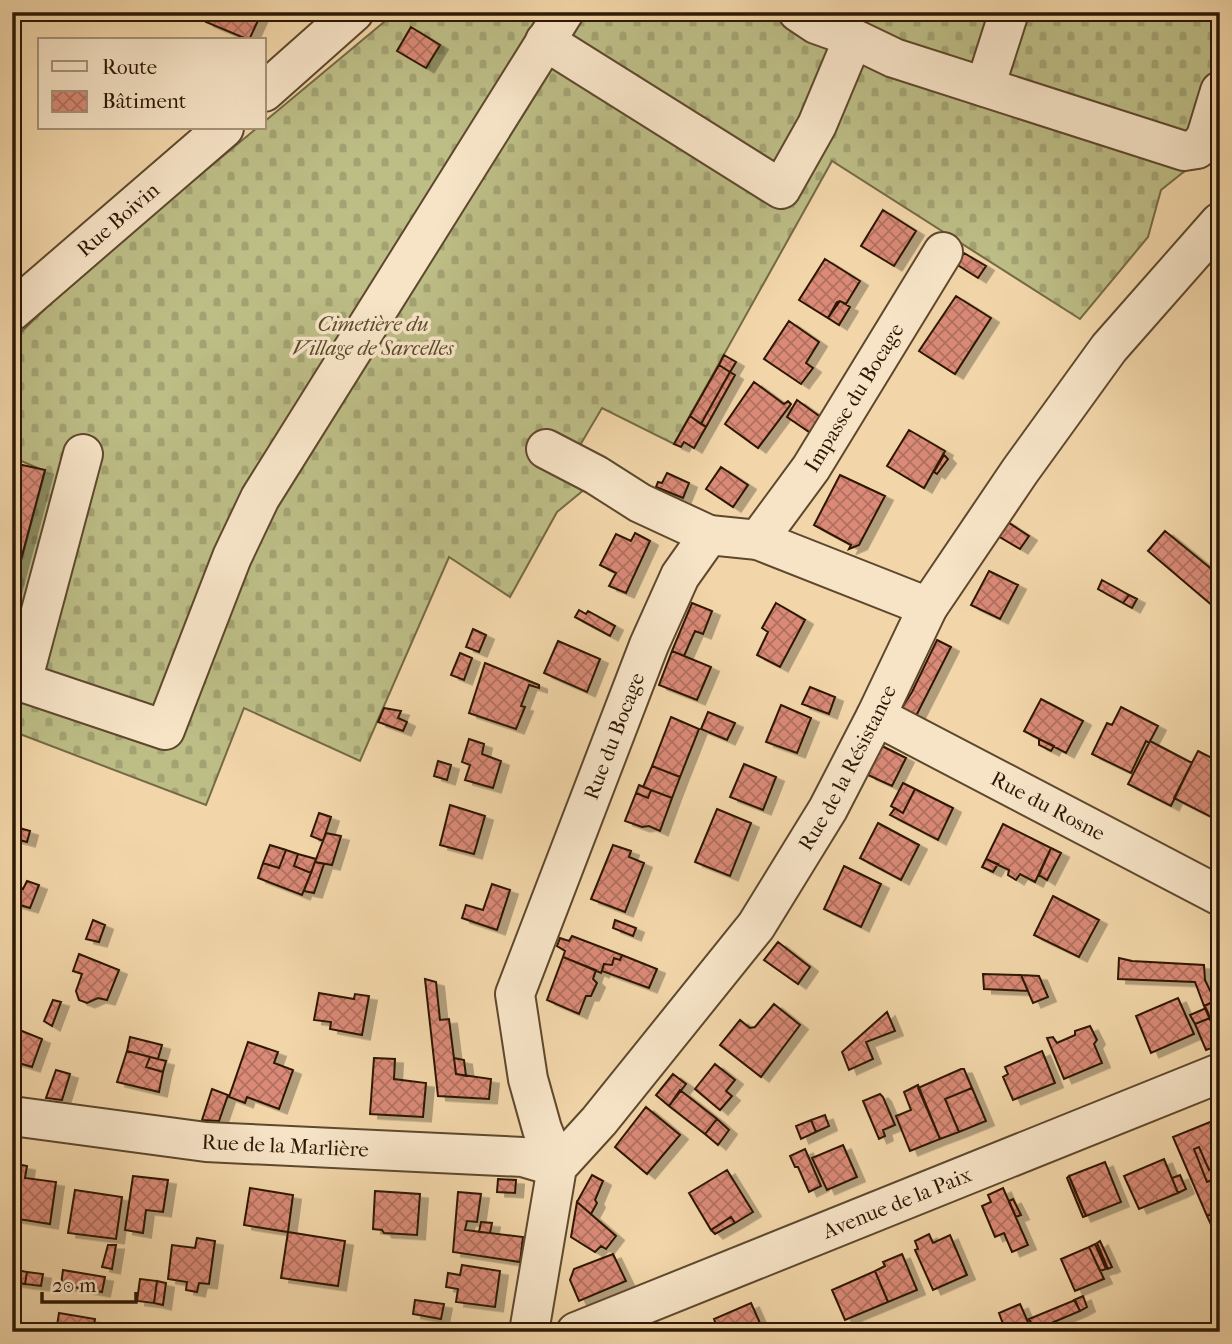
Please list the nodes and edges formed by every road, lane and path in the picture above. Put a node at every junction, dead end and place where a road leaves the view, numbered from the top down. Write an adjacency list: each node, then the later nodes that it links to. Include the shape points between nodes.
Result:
1 (354, 12): 7 (street)
2 (798, 12): 5 (street, via 816,24)
3 (1009, 12): 6 (street)
4 (555, 27): 5 (street, via 781,190 817,125); 14 (street, via 260,498 232,557 165,730 22,682)
5 (845, 29): 6 (street, via 894,58)
6 (985, 88): 8 (street, via 1184,151 1197,149 1206,137)
7 (266, 90)
8 (1220, 91)
9 (223, 130): 12 (street, Rue Boivin)
10 (1220, 222): 17 (street, Rue de la Résistance, via 1109,348)
11 (943, 252): 16 (street, Impasse du Bocage, via 811,468)
12 (12, 311)
13 (547, 449): 15 (street, via 640,503)
14 (83, 454)
15 (709, 535): 16 (street); 22 (street, Rue du Bocage, via 680,576 649,645 516,994 528,1079)
16 (758, 540): 17 (street)
17 (928, 607): 18 (street, Rue de la Résistance)
18 (876, 716): 19 (street, Rue du Rosne); 22 (street, Rue de la Résistance, via 828,808 756,926)
19 (1220, 896)
20 (1220, 1073): 24 (street, Avenue de la Paix)
21 (12, 1116): 22 (street, Rue de la Marlière, via 206,1142 523,1157)
22 (557, 1167): 23 (street)
23 (529, 1332)
24 (576, 1332)

